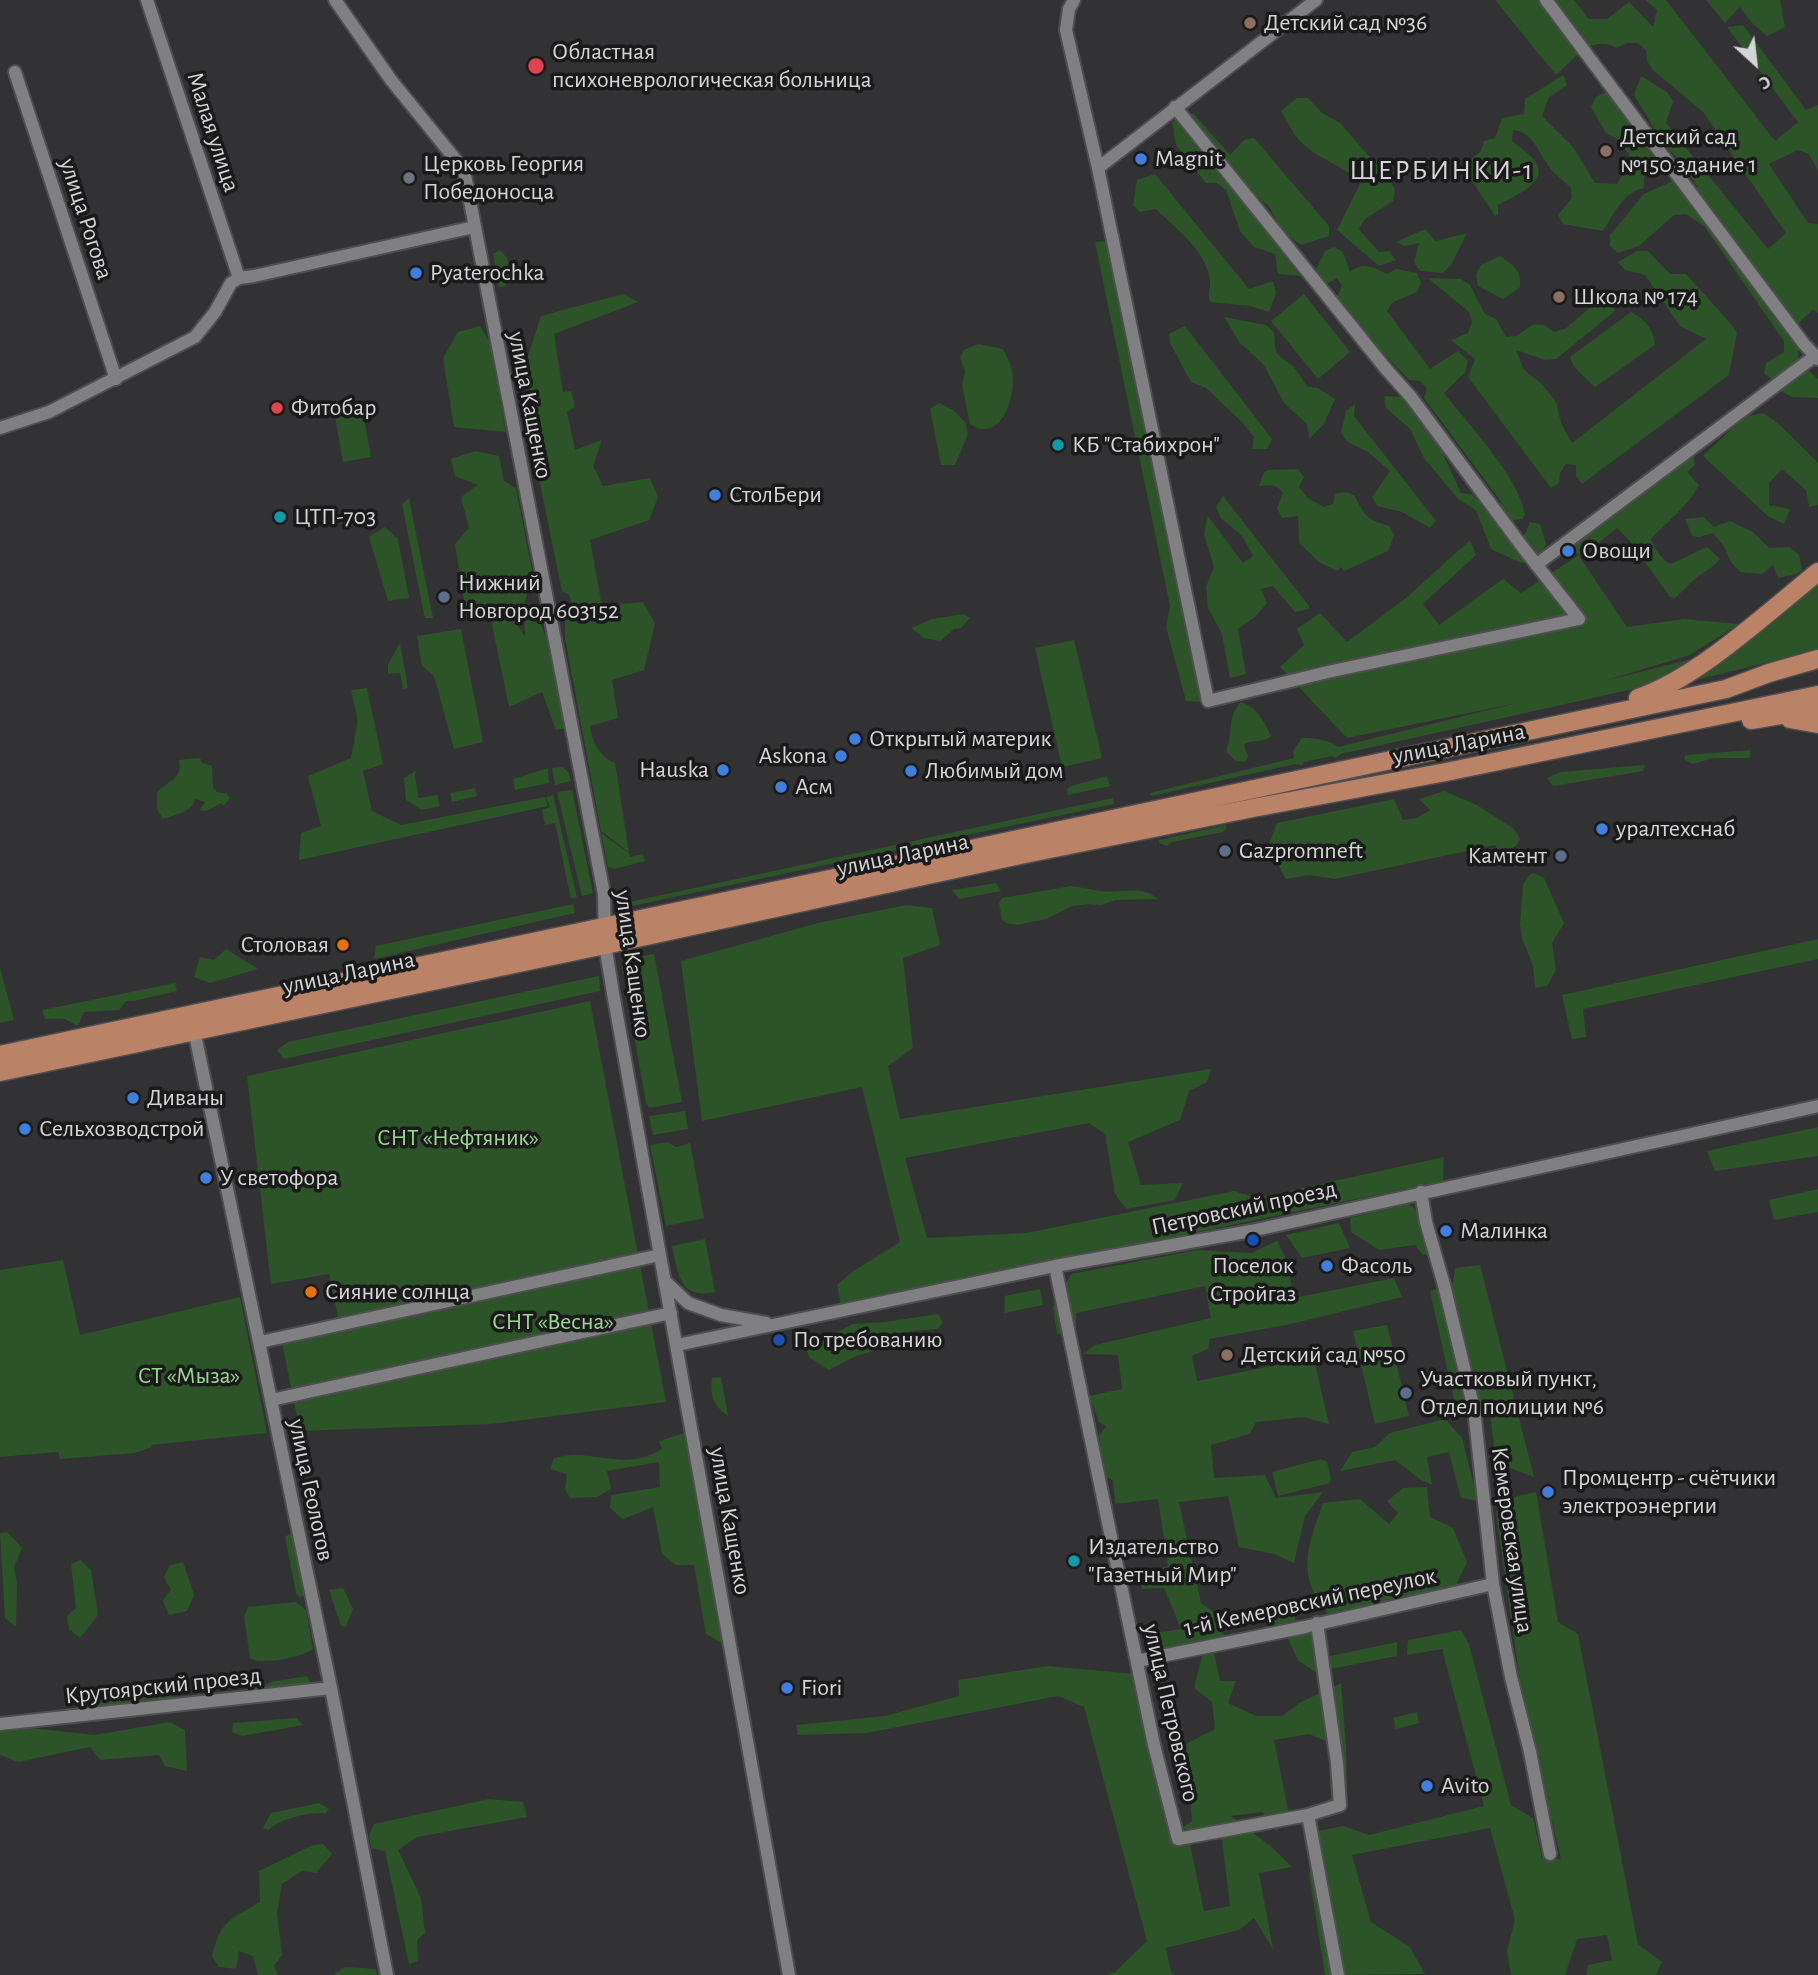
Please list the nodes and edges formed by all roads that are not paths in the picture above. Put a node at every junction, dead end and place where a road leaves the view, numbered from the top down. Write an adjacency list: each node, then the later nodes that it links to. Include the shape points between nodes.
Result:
1 (147, 0): 10 (street, Малая улица)
2 (335, 0): 9 (street, улица Кащенко, via 391,80 464,170)
3 (1316, 0): 7 (street)
4 (1546, 0): 11 (street)
5 (1072, 4): 8 (street, via 1066,30)
6 (15, 72): 12 (street, улица Рогова)
7 (1175, 107): 8 (street); 14 (street, via 1410,397)
8 (1098, 168): 14 (street, via 1208,701 1579,619)
9 (474, 227): 10 (street); 25 (street, улица Кащенко, via 604,894)
10 (239, 278): 12 (street, via 195,337)
11 (1817, 357): 14 (street)
12 (116, 379): 13 (street, via 49,412)
13 (0, 428)
14 (1536, 565)
15 (1818, 572): 22 (main road, via 1724,647 1656,692)
16 (1818, 659): 18 (main road)
17 (1818, 672): 18 (main road)
18 (1726, 689): 22 (main road)
19 (1818, 695): 24 (main road, улица Ларина)
20 (1818, 709): 21 (main road)
21 (1762, 719): 23 (main road); 24 (main road)
22 (1575, 720): 25 (main road, улица Ларина)
23 (1818, 724)
24 (1595, 742): 26 (main road, улица Ларина, via 1025,854)
25 (604, 927): 26 (street, улица Кащенко); 27 (main road, улица Ларина)
26 (605, 946): 27 (main road, улица Ларина); 32 (street, улица Кащенко)
27 (192, 1022): 28 (main road, улица Ларина); 29 (main road, улица Ларина); 37 (street, улица Геологов)
28 (0, 1055)
29 (0, 1072)
30 (1818, 1105): 31 (street, Петровский проезд)
31 (1421, 1192): 33 (street, Петровский проезд, via 1251,1231); 40 (street, Кемеровская улица, via 1474,1409)
32 (660, 1255): 34 (street, улица Кащенко); 37 (street)
33 (1055, 1266): 36 (street, Петровский проезд); 42 (street, улица Петровского)
34 (665, 1281): 35 (street, улица Кащенко); 36 (street, via 688,1303)
35 (671, 1313): 38 (street, улица Кащенко); 39 (street)
36 (774, 1325): 38 (street, Петровский проезд)
37 (260, 1342): 39 (street, улица Геологов)
38 (677, 1345): 48 (street, улица Кащенко)
39 (271, 1400): 43 (street, улица Геологов)
40 (1493, 1584): 41 (street, 1-й Кемеровский переулок); 46 (street, Кемеровская улица)
41 (1317, 1623): 42 (street, 1-й Кемеровский переулок); 45 (street, via 1340,1804)
42 (1137, 1661): 45 (street, улица Петровского, via 1178,1839)
43 (331, 1688): 44 (street, Крутоярский проезд); 47 (street, улица Геологов)
44 (0, 1724)
45 (1308, 1815): 49 (street)
46 (1550, 1854)
47 (387, 1975)
48 (789, 1975)
49 (1339, 1975)

